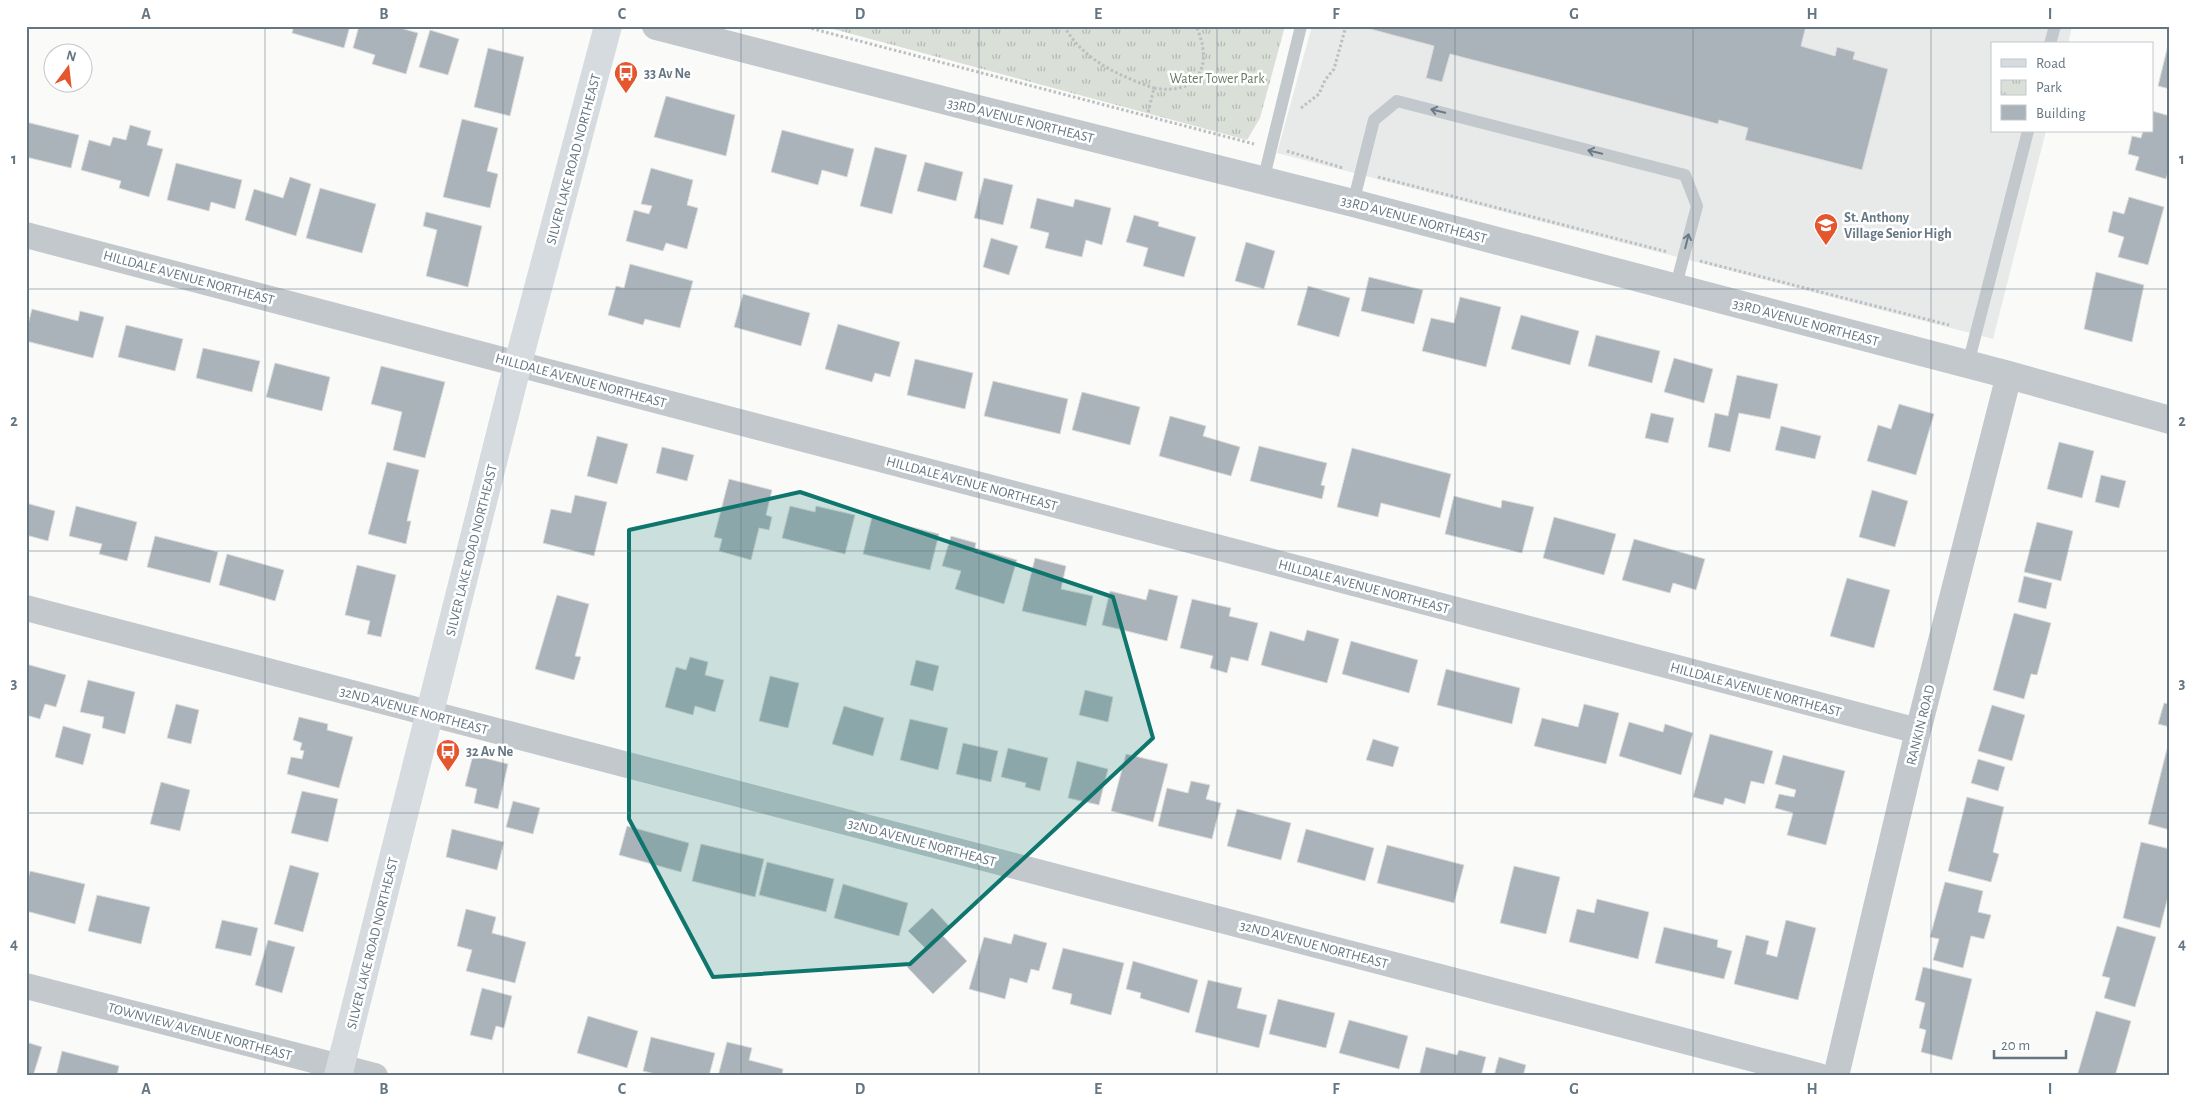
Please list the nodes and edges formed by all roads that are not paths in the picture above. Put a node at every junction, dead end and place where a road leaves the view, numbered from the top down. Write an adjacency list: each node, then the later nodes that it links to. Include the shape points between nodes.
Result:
1 (608, 26): 11 (main road, SILVER LAKE ROAD NORTHEAST)
2 (656, 26): 7 (street, 33RD AVENUE NORTHEAST)
3 (1301, 26): 7 (lane)
4 (2055, 26): 5 (lane)
5 (2051, 42)
6 (2028, 132): 12 (lane)
7 (1263, 181): 8 (street, 33RD AVENUE NORTHEAST)
8 (1353, 203): 10 (street, 33RD AVENUE NORTHEAST); 10 (lane, one-way to 8, via 1696,206 1685,175 1397,101 1374,120)
9 (26, 235): 11 (street, HILLDALE AVENUE NORTHEAST)
10 (1676, 288): 12 (street, 33RD AVENUE NORTHEAST)
11 (518, 363): 16 (main road, SILVER LAKE ROAD NORTHEAST); 17 (street, HILLDALE AVENUE NORTHEAST)
12 (1968, 364): 13 (street, 33RD AVENUE NORTHEAST)
13 (2009, 375): 14 (street, 33RD AVENUE NORTHEAST); 17 (street, RANKIN ROAD)
14 (2170, 420)
15 (26, 608): 16 (street, 32ND AVENUE NORTHEAST)
16 (430, 714): 19 (main road, SILVER LAKE ROAD NORTHEAST); 21 (street, 32ND AVENUE NORTHEAST)
17 (1918, 732): 22 (street, RANKIN ROAD)
18 (26, 986): 19 (street, TOWNVIEW AVENUE NORTHEAST)
19 (339, 1071): 20 (street, TOWNVIEW AVENUE NORTHEAST)
20 (375, 1076)
21 (1819, 1076)
22 (1836, 1076)

